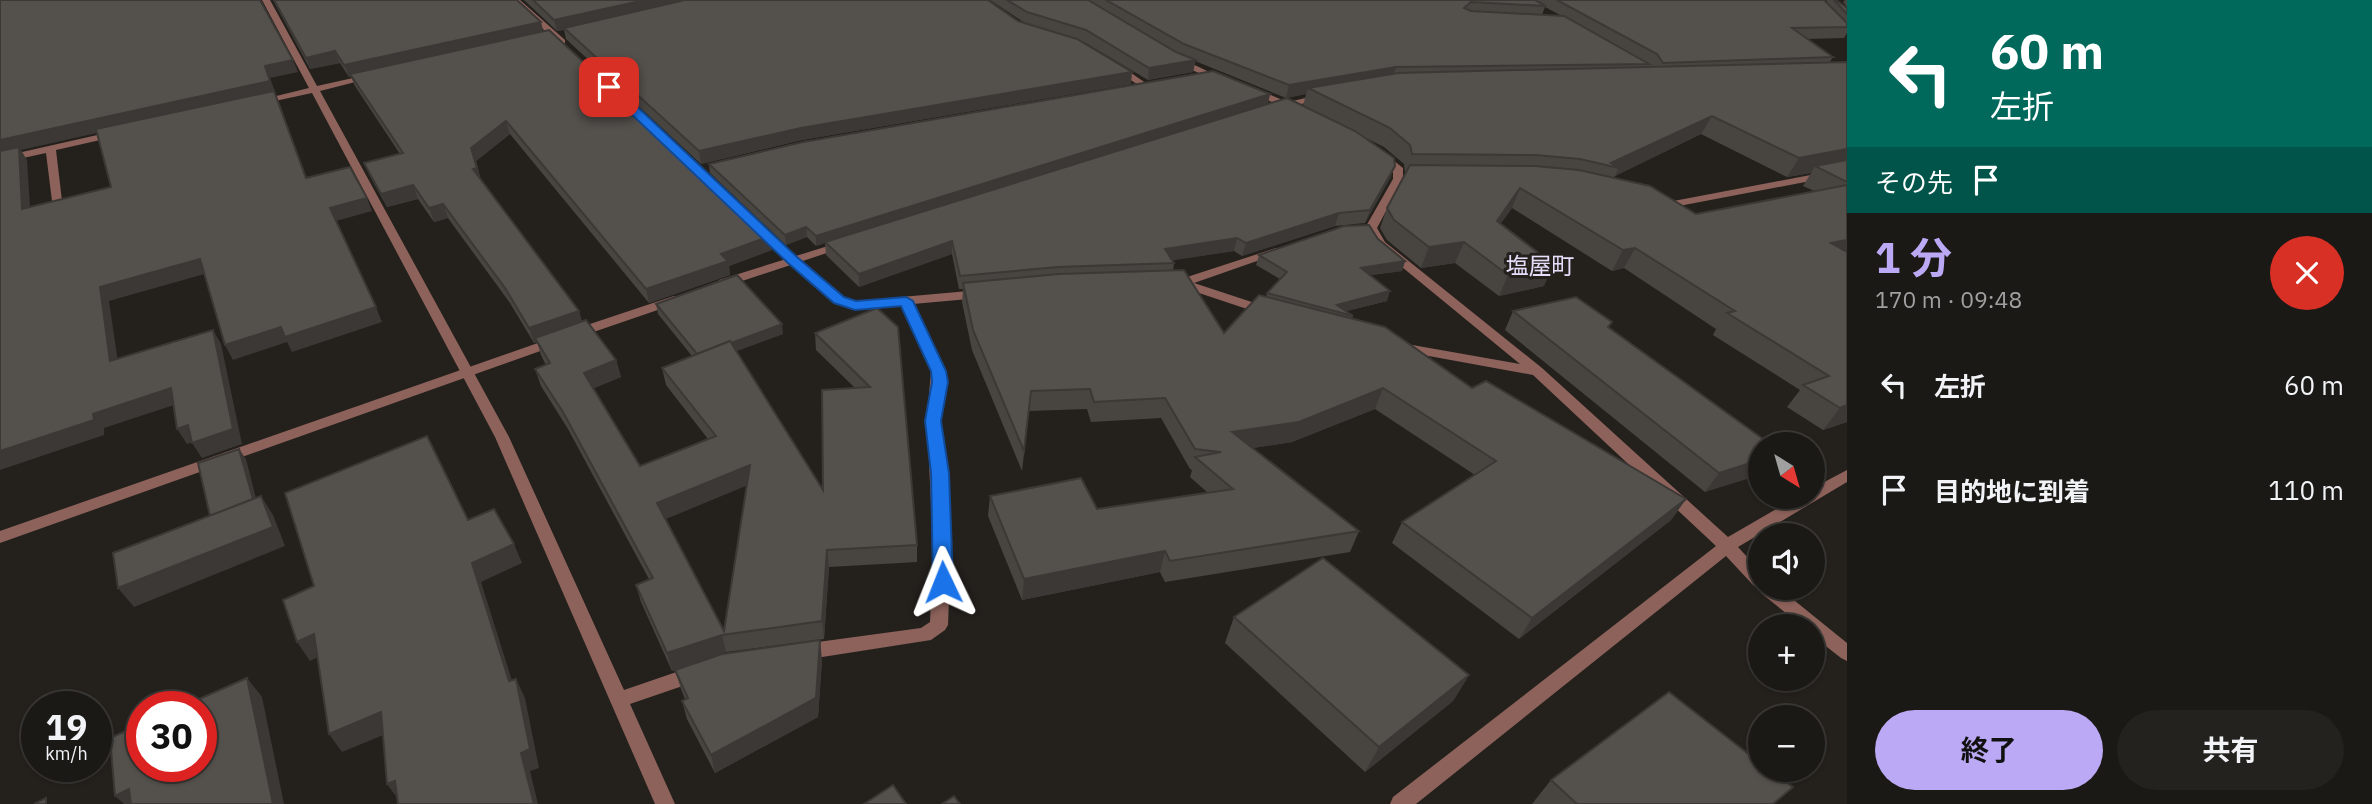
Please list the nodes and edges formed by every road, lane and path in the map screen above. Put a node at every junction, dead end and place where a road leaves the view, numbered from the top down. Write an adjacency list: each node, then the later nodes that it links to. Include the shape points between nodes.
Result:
1 (265, 0): 15 (street)
2 (516, 0): 4 (street)
3 (569, 33): 4 (street)
4 (556, 36): 5 (street); 6 (street)
5 (542, 39)
6 (575, 54)
7 (1167, 54): 10 (street)
8 (1107, 61): 13 (street)
9 (381, 74): 15 (street)
10 (1209, 75): 11 (street); 17 (street)
11 (1184, 79)
12 (1159, 83): 13 (street)
13 (1146, 86): 14 (street)
14 (1133, 88)
15 (313, 89): 18 (street); 41 (street)
16 (1338, 94): 17 (street)
17 (1285, 103): 19 (street); 20 (street)
18 (248, 104)
19 (1258, 111)
20 (1303, 114)
21 (130, 131): 23 (street)
22 (1367, 146): 40 (street, via 1398,168 1403,180 1365,228)
23 (51, 149): 24 (street); 26 (street)
24 (0, 160)
25 (1847, 171): 27 (street, via 1668,207)
26 (57, 201)
27 (1647, 205)
28 (745, 215): 31 (street)
29 (859, 239): 31 (street)
30 (1291, 246): 32 (street)
31 (792, 260): 34 (street); 37 (street, via 839,300 855,306)
32 (1182, 283): 33 (street); 38 (street)
33 (1154, 284)
34 (714, 287)
35 (988, 293): 37 (street)
36 (688, 296): 41 (street)
37 (906, 301): 49 (street, via 939,371 933,421 943,568 939,625 925,635)
38 (1279, 315)
39 (1381, 342): 40 (street)
40 (1537, 371): 46 (street)
41 (464, 372): 45 (street); 52 (street, via 502,438)
42 (1847, 475): 43 (street)
43 (1825, 488)
44 (1789, 509): 46 (street)
45 (0, 537)
46 (1727, 546): 47 (street); 54 (street)
47 (1748, 568)
48 (1782, 600): 50 (street)
49 (792, 653)
50 (1847, 653)
51 (714, 667): 52 (street)
52 (619, 700): 53 (street)
53 (665, 804)
54 (1399, 804)

